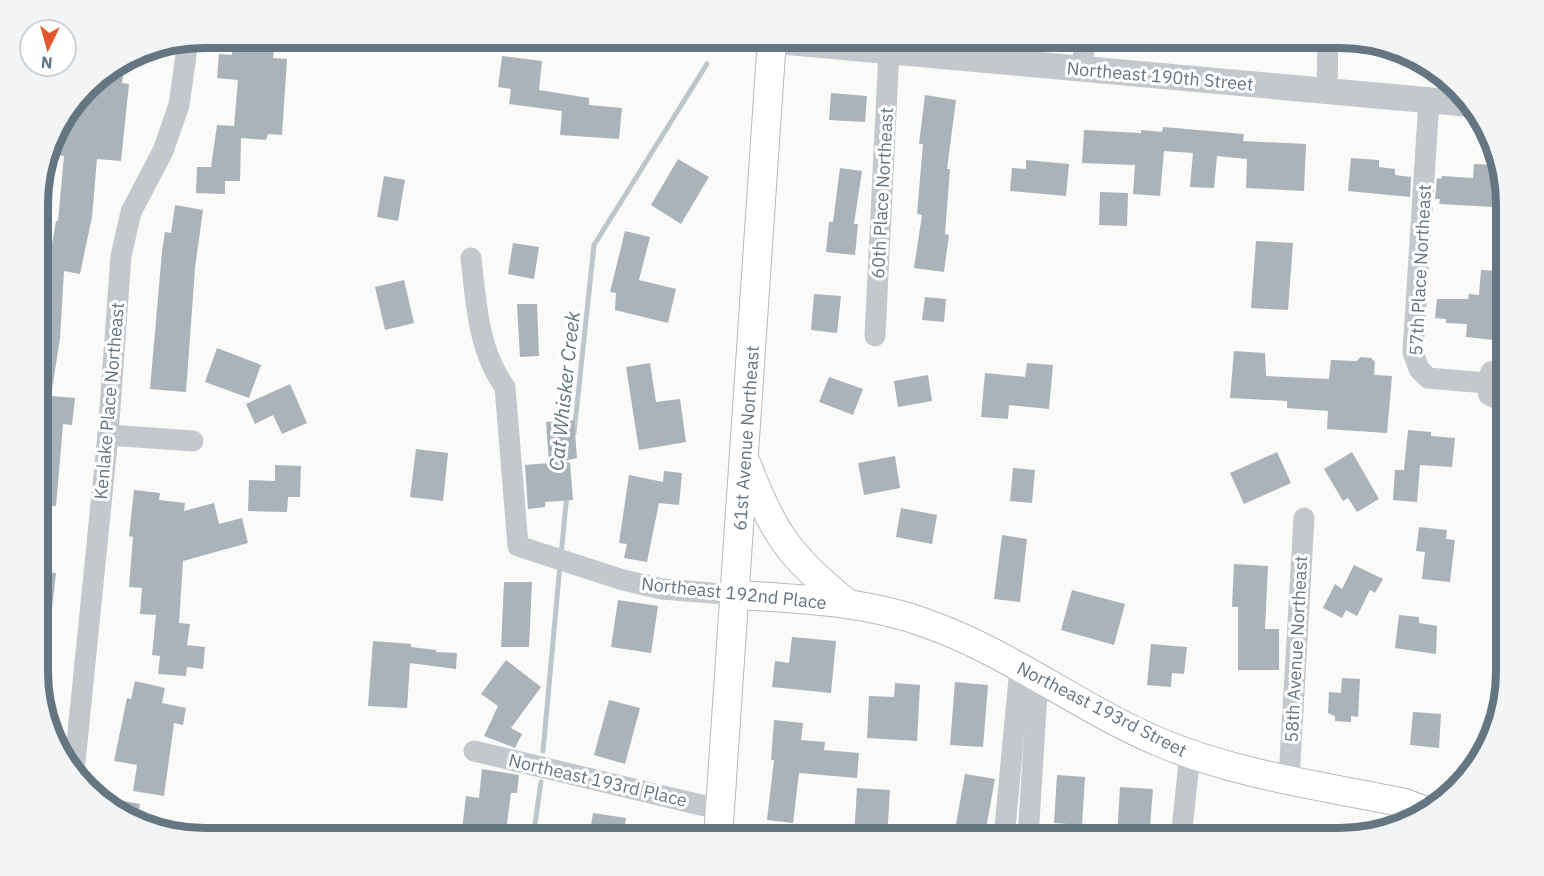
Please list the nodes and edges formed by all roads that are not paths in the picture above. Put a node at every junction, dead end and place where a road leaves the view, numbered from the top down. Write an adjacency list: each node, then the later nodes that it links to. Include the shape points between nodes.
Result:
1 (771, 48): 18 (main road, 61st Avenue Northeast)
2 (860, 48): 6 (street, Northeast 190th Street)
3 (1084, 48): 7 (street)
4 (1328, 48): 8 (street)
5 (187, 49): 16 (street, Kenlake Place Northeast, via 179,105 164,151 131,212 121,256)
6 (889, 51): 7 (street, Northeast 190th Street); 12 (street, 60th Place Northeast)
7 (1083, 69): 8 (street, Northeast 190th Street)
8 (1327, 90): 9 (street, Northeast 190th Street)
9 (1430, 100): 10 (street, Northeast 190th Street); 14 (street, 57th Place Northeast, via 1413,352 1415,362 1428,378)
10 (1458, 103)
11 (471, 258): 20 (street, Northeast 192nd Place, via 484,341 493,371 505,387 518,546 662,589)
12 (875, 336)
13 (1496, 371): 14 (street, via 1491,372)
14 (1486, 383): 15 (street, via 1489,394)
15 (1496, 398)
16 (108, 435): 17 (street); 25 (street, Kenlake Place Northeast)
17 (193, 441)
18 (744, 457): 20 (main road, 61st Avenue Northeast); 21 (main road, via 779,537 809,571)
19 (1304, 518): 26 (street, 58th Avenue Northeast)
20 (736, 595): 21 (main road, Northeast 192nd Place); 28 (main road, 61st Avenue Northeast)
21 (848, 604): 22 (main road, Northeast 193rd Street, via 929,624)
22 (1029, 673): 24 (main road, Northeast 193rd Street, via 1156,741); 30 (street); 31 (street)
23 (474, 751): 28 (street, Northeast 193rd Place)
24 (1190, 754): 26 (main road, Northeast 193rd Street, via 1240,770); 32 (street)
25 (75, 761)
26 (1289, 779): 27 (main road, Northeast 193rd Street)
27 (1417, 807)
28 (722, 810): 29 (main road, 61st Avenue Northeast)
29 (719, 828)
30 (1006, 828)
31 (1028, 828)
32 (1182, 828)

